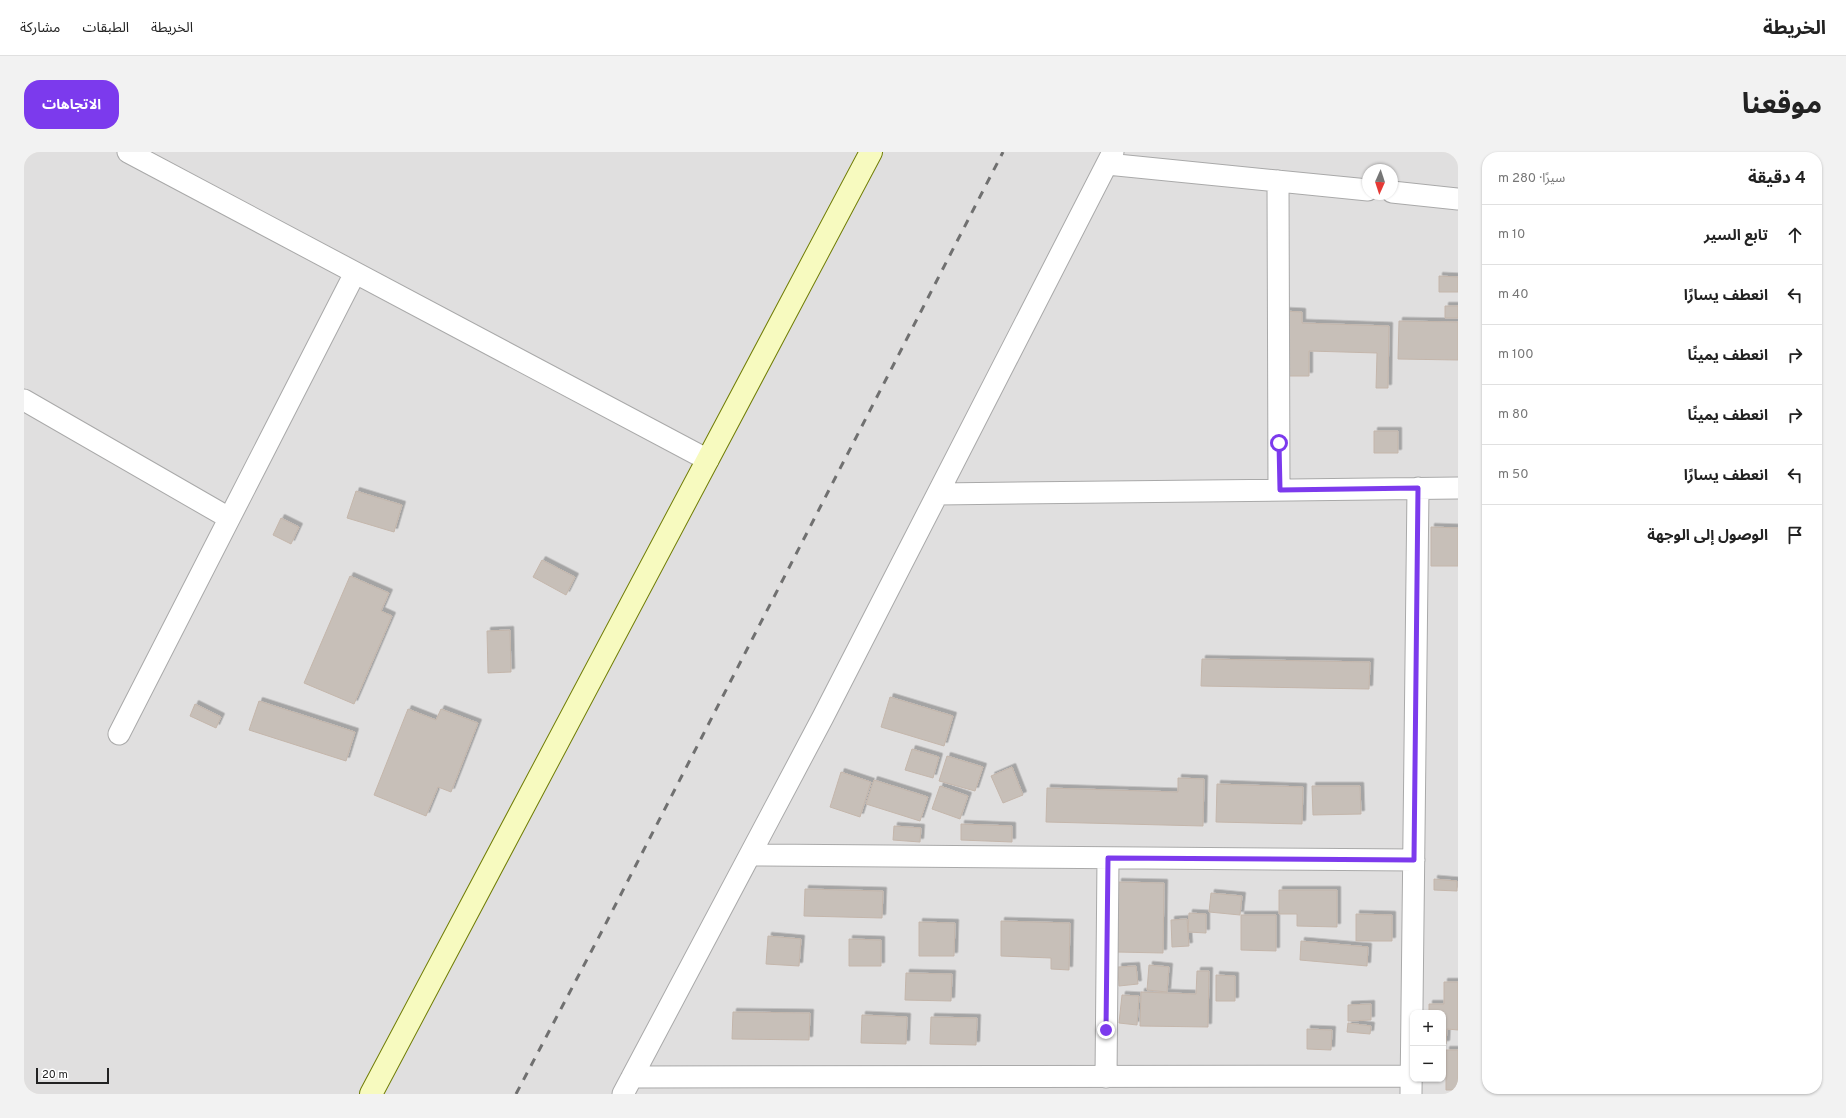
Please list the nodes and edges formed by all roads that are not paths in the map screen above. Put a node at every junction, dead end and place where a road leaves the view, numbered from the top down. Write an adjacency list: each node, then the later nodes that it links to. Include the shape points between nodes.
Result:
1 (128, 152): 8 (street)
2 (871, 152): 10 (street)
3 (1110, 158): 4 (street); 14 (street)
4 (1278, 181): 5 (street); 13 (street)
5 (1362, 189)
6 (1398, 193): 7 (street)
7 (1458, 199)
8 (355, 273): 10 (street); 15 (street)
9 (24, 400): 15 (street)
10 (708, 460): 25 (street)
11 (1418, 488): 12 (street); 13 (street); 19 (street)
12 (1458, 488)
13 (1280, 490): 14 (street)
14 (938, 494): 17 (street)
15 (229, 518): 16 (street)
16 (119, 734)
17 (750, 855): 18 (street); 23 (street)
18 (1108, 858): 19 (street); 20 (street)
19 (1414, 860): 22 (street)
20 (1106, 1077): 21 (street); 24 (street)
21 (1158, 1085): 22 (street)
22 (1411, 1085)
23 (628, 1086): 24 (street)
24 (902, 1086)
25 (371, 1094)

